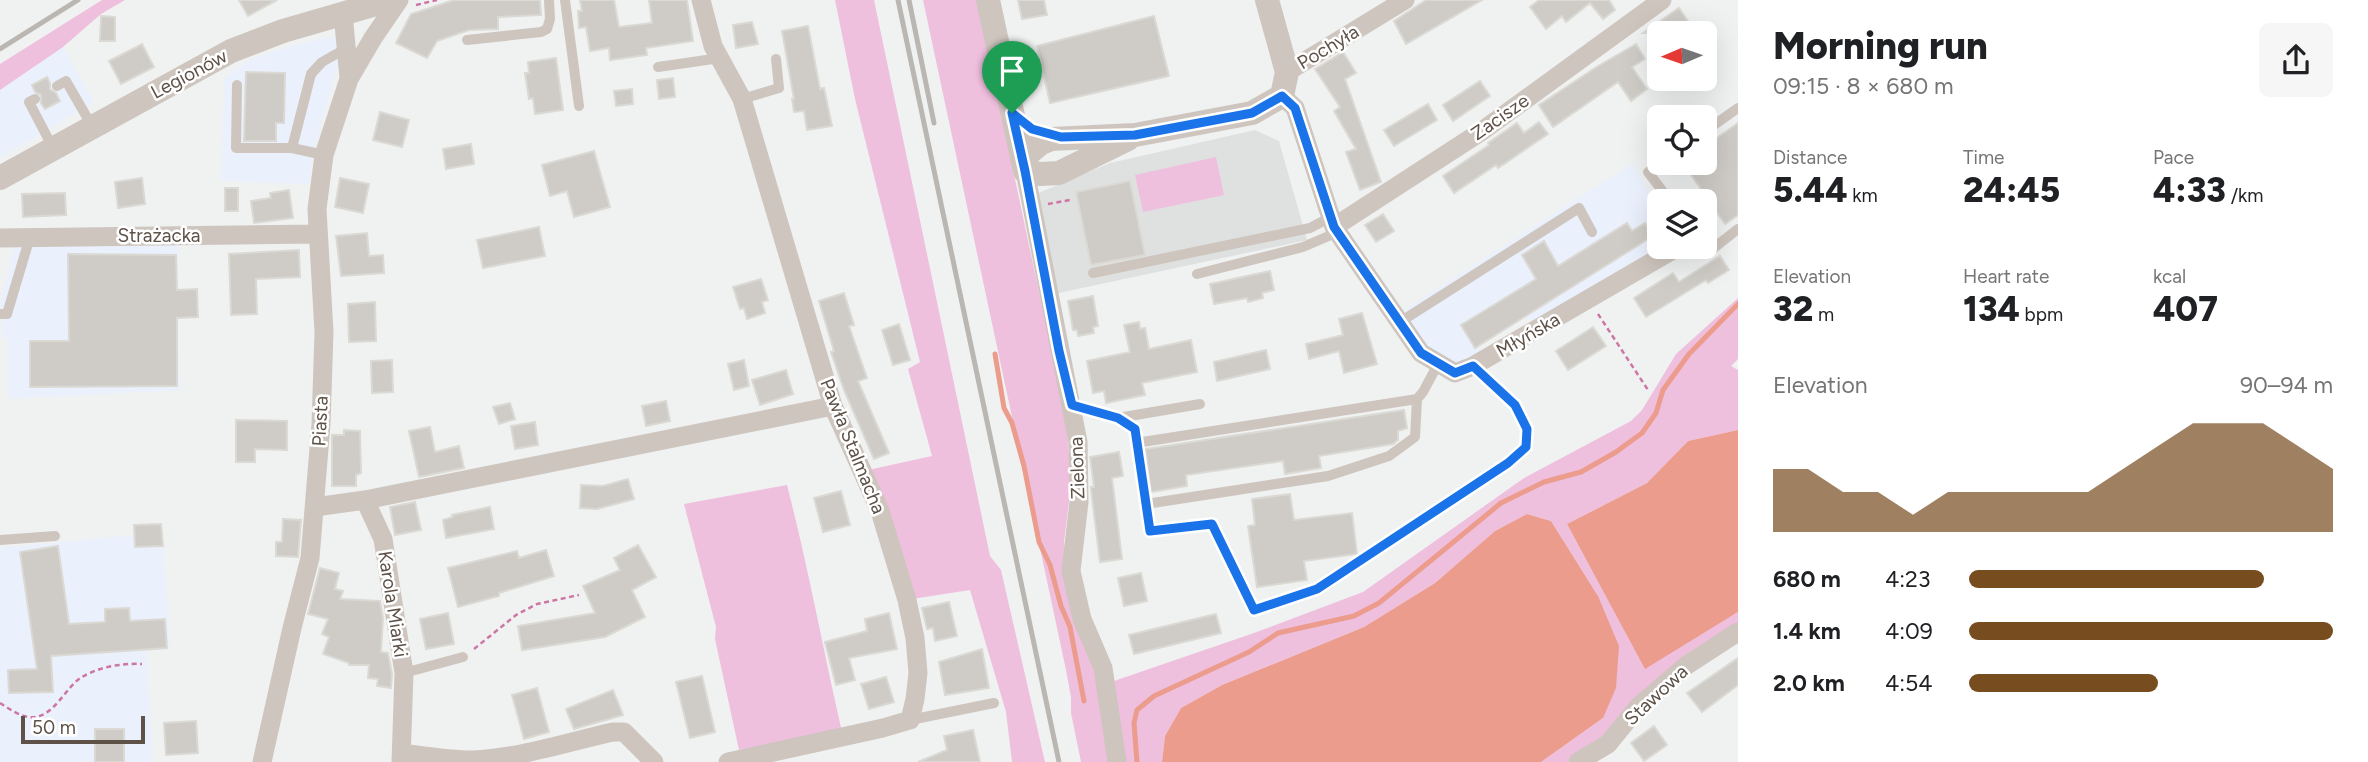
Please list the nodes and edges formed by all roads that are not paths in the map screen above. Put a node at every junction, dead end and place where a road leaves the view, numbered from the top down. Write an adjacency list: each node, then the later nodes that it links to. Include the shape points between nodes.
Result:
1 (399, 0): 11 (street, Piasta)
2 (549, 0): 12 (lane, via 550,19 541,32)
3 (565, 0): 24 (lane)
4 (701, 0): 14 (street, Pawła Stalmacha)
5 (988, 0): 26 (street)
6 (1267, 0): 17 (street)
7 (1405, 0): 17 (street, Pochyła)
8 (1662, 0): 38 (street, Zacisze, via 1482,131)
9 (380, 3): 10 (street, Legionów); 11 (street)
10 (343, 13): 13 (street, Piasta); 28 (street, Legionów, via 239,47)
11 (373, 38): 18 (street, Piasta)
12 (467, 40)
13 (348, 48): 18 (street, Piasta); 32 (lane, via 311,74)
14 (720, 58): 16 (lane); 23 (street, Pawła Stalmacha)
15 (776, 59): 23 (lane, via 779,88)
16 (659, 67)
17 (1287, 72): 21 (street)
18 (349, 79): 33 (street, Piasta)
19 (237, 85): 32 (lane, via 236,148)
20 (57, 86): 28 (lane, via 66,81)
21 (1282, 96): 29 (street, via 1252,113); 38 (street, via 1295,108)
22 (35, 99): 31 (lane, via 29,102)
23 (743, 99): 55 (street, Pawła Stalmacha)
24 (579, 106)
25 (1738, 108): 27 (lane)
26 (1012, 113): 30 (street, via 1032,129); 34 (street)
27 (1717, 123)
28 (92, 127): 31 (street, Legionów)
29 (1135, 135): 30 (street); 34 (street, via 1059,173 1040,174)
30 (1061, 137): 34 (street, via 1041,143)
31 (53, 148): 36 (street, Legionów)
32 (292, 148): 33 (lane)
33 (324, 155): 41 (street, Piasta)
34 (1024, 165): 54 (street, Zielona)
35 (1649, 175): 37 (lane)
36 (0, 178)
37 (1660, 189)
38 (1334, 225): 46 (lane); 47 (lane, via 1303,247); 49 (street)
39 (1738, 229): 44 (lane)
40 (1592, 232): 49 (lane, via 1579,208)
41 (317, 234): 42 (street, Strażacka); 60 (street, Piasta, via 324,332)
42 (30, 237): 43 (street, Strażacka); 48 (lane, via 7,314)
43 (0, 238)
44 (1717, 246)
45 (1657, 259): 51 (street, Młyńska)
46 (1093, 273)
47 (1197, 274)
48 (0, 314)
49 (1400, 323): 50 (street, via 1421,353)
50 (1438, 364): 51 (street, Młyńska, via 1455,373); 52 (lane)
51 (1473, 366): 59 (lane, via 1515,405 1527,429 1526,447 1317,589 1254,610 1212,524 1150,531)
52 (1417, 399): 57 (lane); 59 (lane, via 1415,437 1389,456 1328,476)
53 (1200, 404): 56 (lane)
54 (1072, 405): 56 (lane); 72 (street, Zielona, via 1080,484 1072,571 1082,619 1103,668)
55 (833, 406): 58 (street); 67 (street, Pawła Stalmacha, via 880,511 907,600 918,673)
56 (1118, 418): 57 (lane, via 1135,429)
57 (1136, 443): 59 (lane)
58 (365, 500): 60 (street); 65 (street, Karola Miarki, via 383,539)
59 (1146, 504)
60 (315, 507): 69 (street, Piasta, via 310,558)
61 (55, 536): 62 (lane)
62 (0, 540)
63 (1738, 632): 73 (street, Stawowa, via 1686,665 1638,707 1608,744)
64 (463, 657): 65 (lane)
65 (404, 673): 68 (street, Karola Miarki)
66 (994, 703): 67 (lane)
67 (910, 720): 71 (street)
68 (401, 757): 70 (street, via 507,757 624,732)
69 (262, 762)
70 (654, 762)
71 (728, 762)
72 (1116, 762)
73 (1578, 762)

